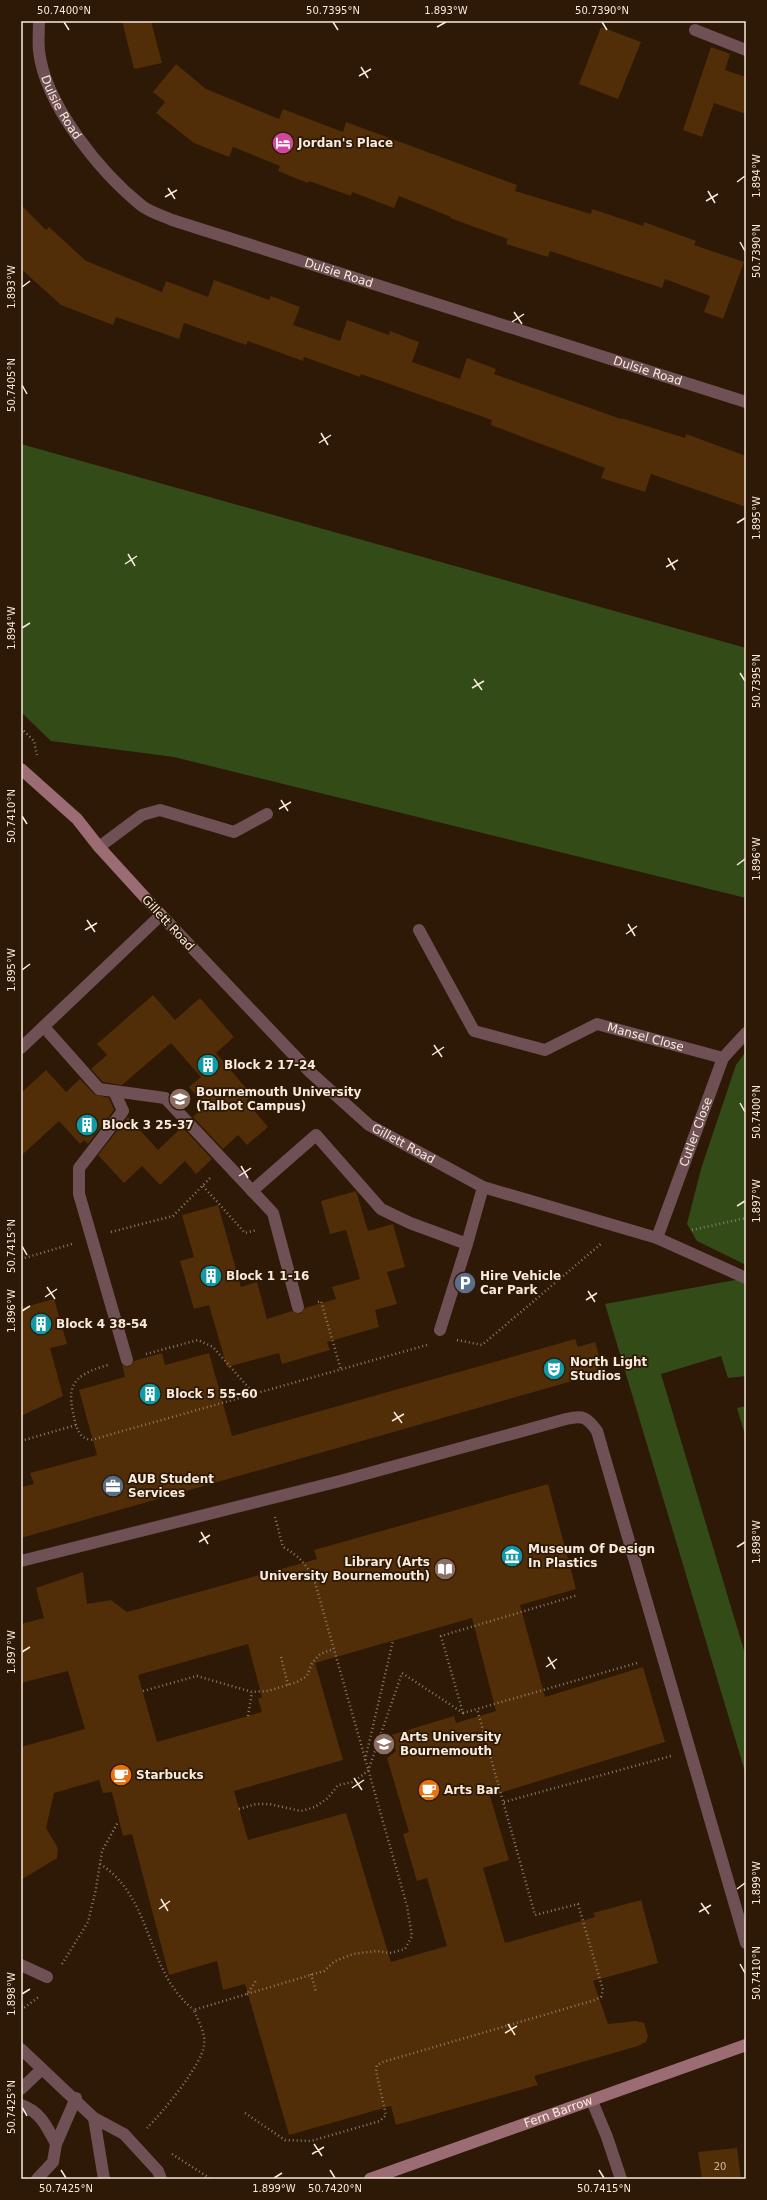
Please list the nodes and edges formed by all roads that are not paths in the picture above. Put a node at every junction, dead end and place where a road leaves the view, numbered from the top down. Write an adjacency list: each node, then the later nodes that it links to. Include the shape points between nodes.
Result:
1 (39, 21): 4 (street, Dulsie Road, via 39,52 47,81 71,129 95,158 143,206 172,220)
2 (696, 30): 3 (street)
3 (746, 50)
4 (746, 402)
5 (21, 769): 7 (street, Gillett Road, via 77,819)
6 (267, 814): 7 (street, via 234,832 160,810 142,816)
7 (99, 848): 8 (street, Gillett Road)
8 (160, 915): 10 (street); 15 (street, Gillett Road, via 310,1072 369,1125)
9 (419, 930): 13 (street, Mansel Close, via 474,1031 545,1050 597,1024)
10 (44, 1027): 12 (street); 14 (street, via 99,1088)
11 (746, 1033): 13 (street, Cutler Close)
12 (21, 1048)
13 (723, 1058): 17 (street, Cutler Close)
14 (114, 1091): 16 (street, via 165,1098); 22 (street, via 123,1111 79,1168 79,1194)
15 (483, 1187): 17 (street, Gillett Road); 18 (street)
16 (252, 1191): 18 (street, via 316,1135 381,1209 410,1223); 20 (street, via 273,1213)
17 (657, 1238): 19 (street, Gillett Road)
18 (467, 1244): 21 (street)
19 (746, 1278)
20 (298, 1307)
21 (440, 1330)
22 (127, 1360)
23 (21, 1561): 24 (street, via 270,1500 572,1417 578,1416 589,1420 597,1431)
24 (746, 1943)
25 (21, 1964): 26 (street)
26 (47, 1977)
27 (746, 2045): 32 (street, Fern Barrow)
28 (21, 2049): 29 (street)
29 (42, 2068): 30 (street); 31 (street)
30 (21, 2089)
31 (76, 2098): 34 (street); 35 (street)
32 (592, 2101): 39 (street, Fern Barrow); 40 (street)
33 (21, 2105): 35 (street, via 32,2109 42,2118)
34 (94, 2118): 37 (street); 38 (street, via 124,2134 158,2170)
35 (56, 2144): 36 (street, via 53,2162)
36 (37, 2179)
37 (104, 2179)
38 (161, 2179)
39 (370, 2179)
40 (622, 2179)

